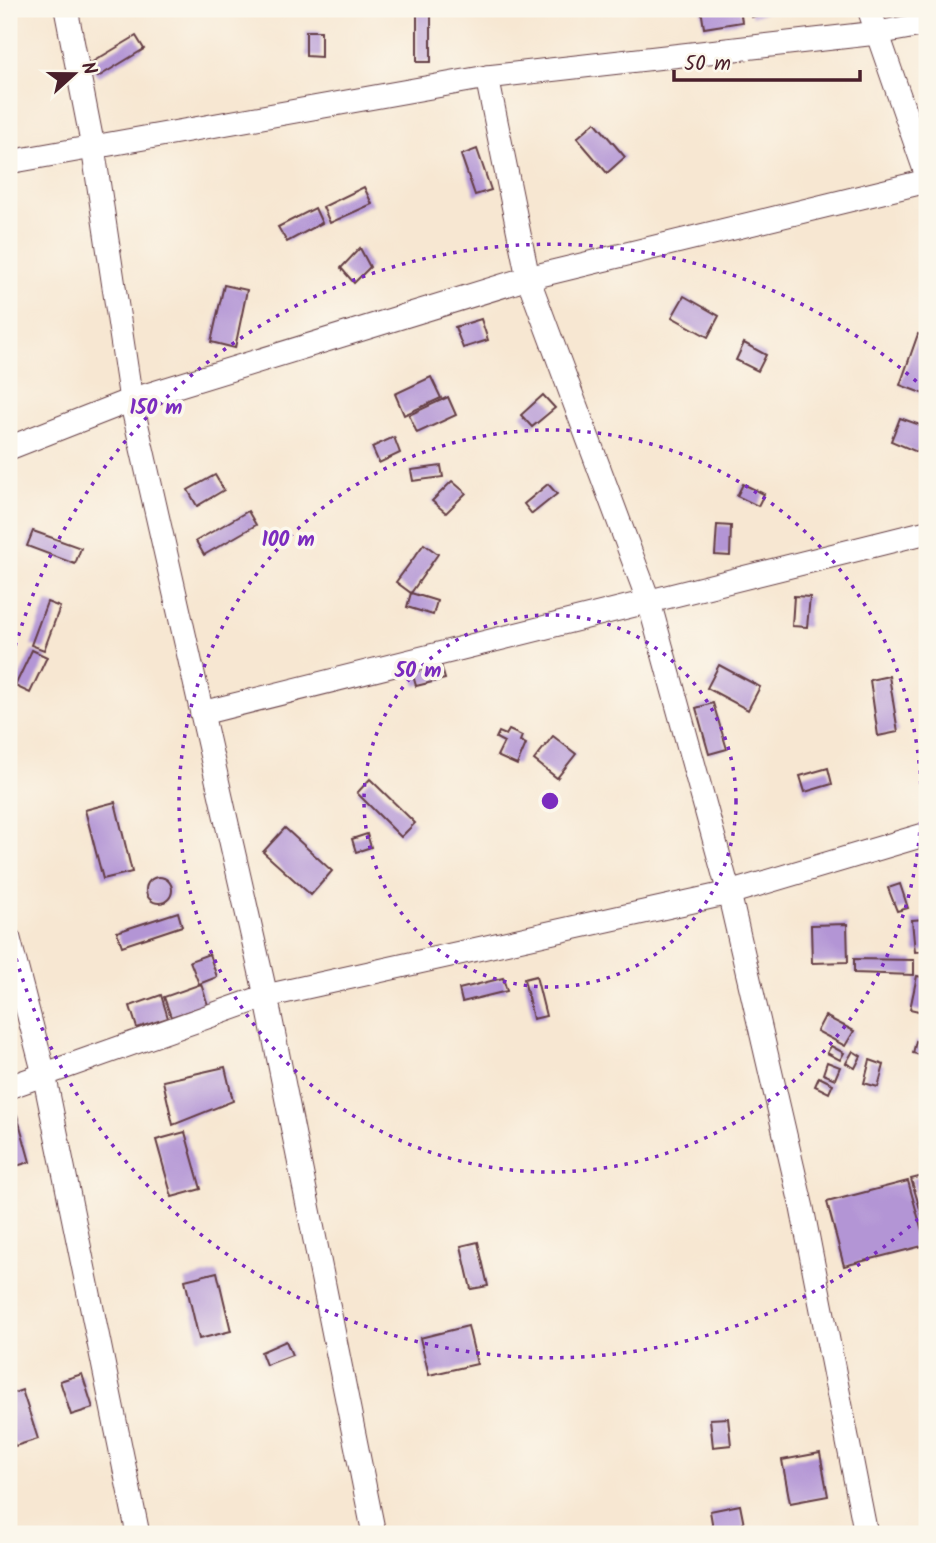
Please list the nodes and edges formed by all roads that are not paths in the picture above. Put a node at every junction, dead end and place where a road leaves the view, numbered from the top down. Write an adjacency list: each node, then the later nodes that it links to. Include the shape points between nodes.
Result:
1 (66, 9): 6 (street)
2 (869, 9): 4 (street)
3 (927, 24): 4 (street)
4 (877, 33): 5 (street); 8 (street)
5 (487, 76): 6 (street); 10 (street)
6 (93, 147): 7 (street); 11 (street)
7 (9, 162)
8 (927, 176)
9 (927, 181): 10 (street)
10 (528, 278): 11 (street); 14 (street)
11 (131, 400): 12 (street); 15 (street)
12 (9, 448)
13 (927, 532): 14 (street)
14 (649, 602): 15 (street); 17 (street)
15 (202, 713): 19 (street)
16 (927, 834): 17 (street)
17 (729, 893): 19 (street); 24 (street, via 802,1208)
18 (9, 939): 20 (street)
19 (266, 996): 20 (street); 23 (street)
20 (44, 1074): 21 (street); 22 (street)
21 (9, 1087)
22 (138, 1534)
23 (374, 1534)
24 (866, 1534)

